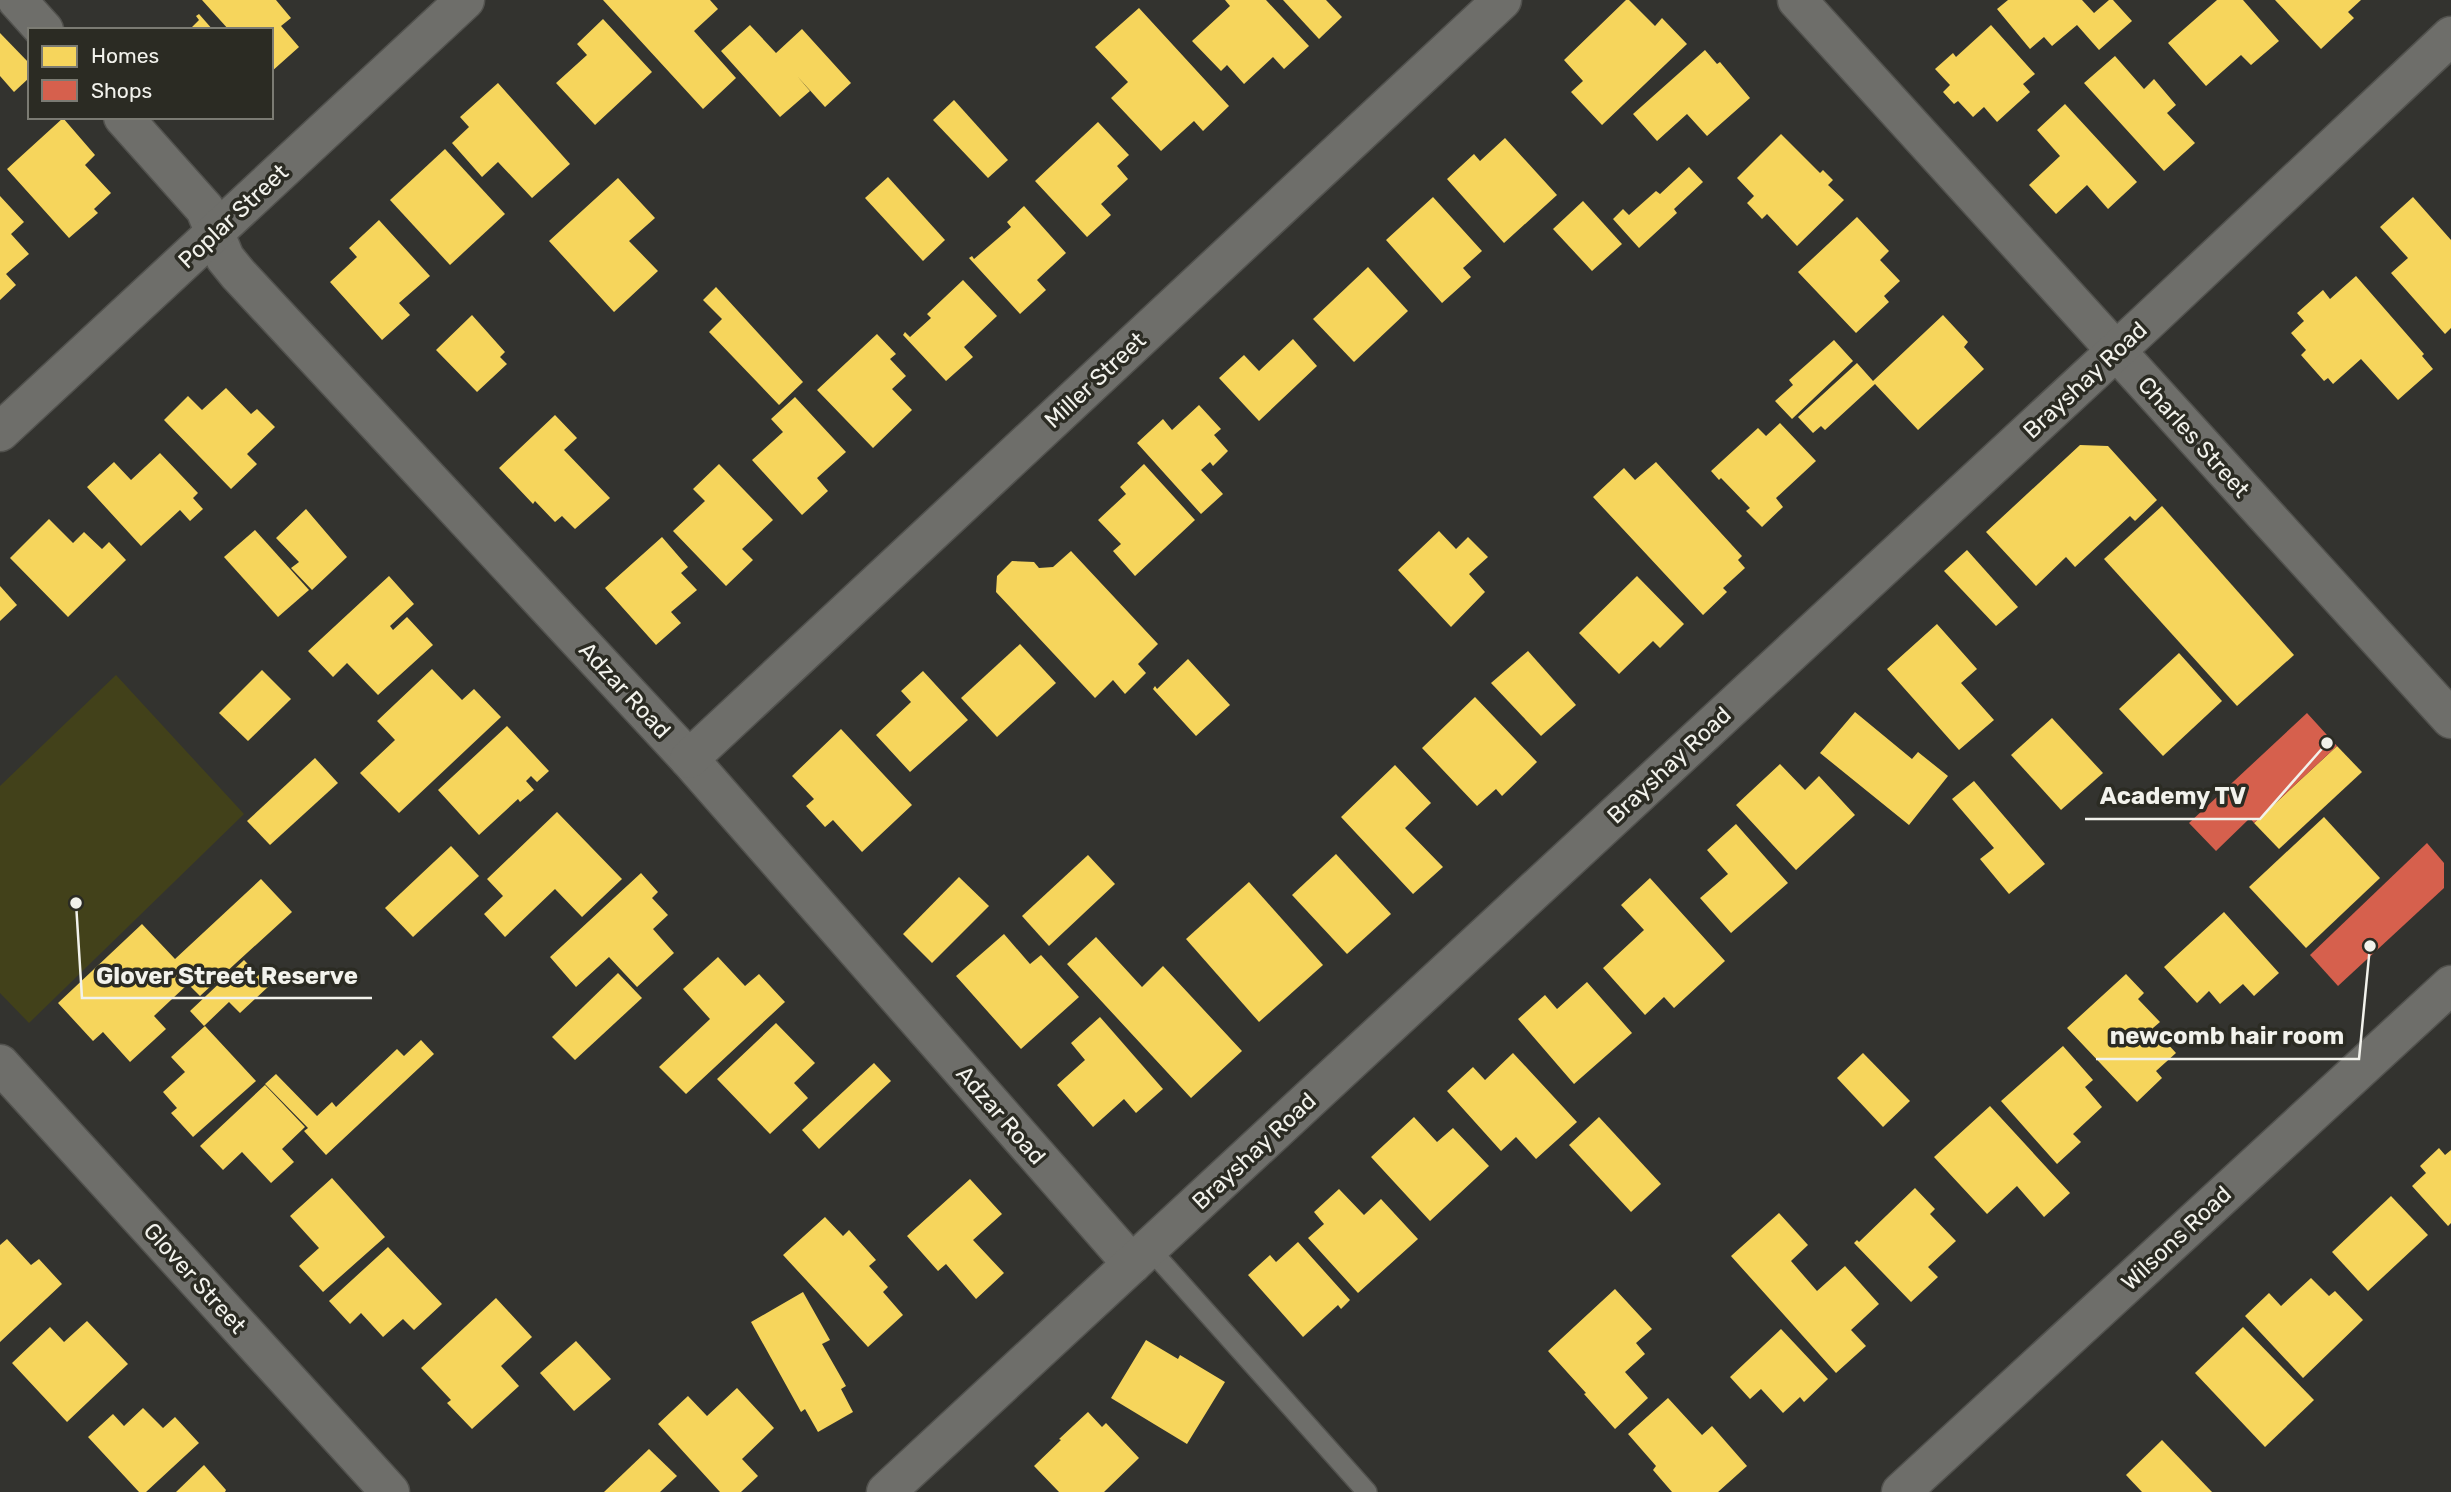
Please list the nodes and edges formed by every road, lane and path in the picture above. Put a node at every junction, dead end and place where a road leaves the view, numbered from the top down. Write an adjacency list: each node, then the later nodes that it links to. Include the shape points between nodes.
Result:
1 (18, 0): 5 (street)
2 (465, 0): 8 (street, Poplar Street)
3 (1502, 0): 12 (street, Miller Street)
4 (1797, 0): 9 (street, Charles Street)
5 (42, 28)
6 (2451, 36): 9 (street, Brayshay Road)
7 (125, 119): 8 (street, Adzar Road, via 205,208)
8 (214, 233): 10 (street, Poplar Street); 12 (street, Adzar Road, via 238,274)
9 (2116, 351): 11 (street, Charles Street); 15 (street, Brayshay Road)
10 (0, 432)
11 (2451, 719)
12 (689, 759): 15 (street, Adzar Road)
13 (2451, 985): 19 (street, Wilsons Road)
14 (0, 1064): 16 (street, Glover Street)
15 (1141, 1256): 17 (street, Brayshay Road); 18 (lane, Adzar Road)
16 (390, 1492)
17 (886, 1492)
18 (1367, 1492)
19 (1901, 1492)

